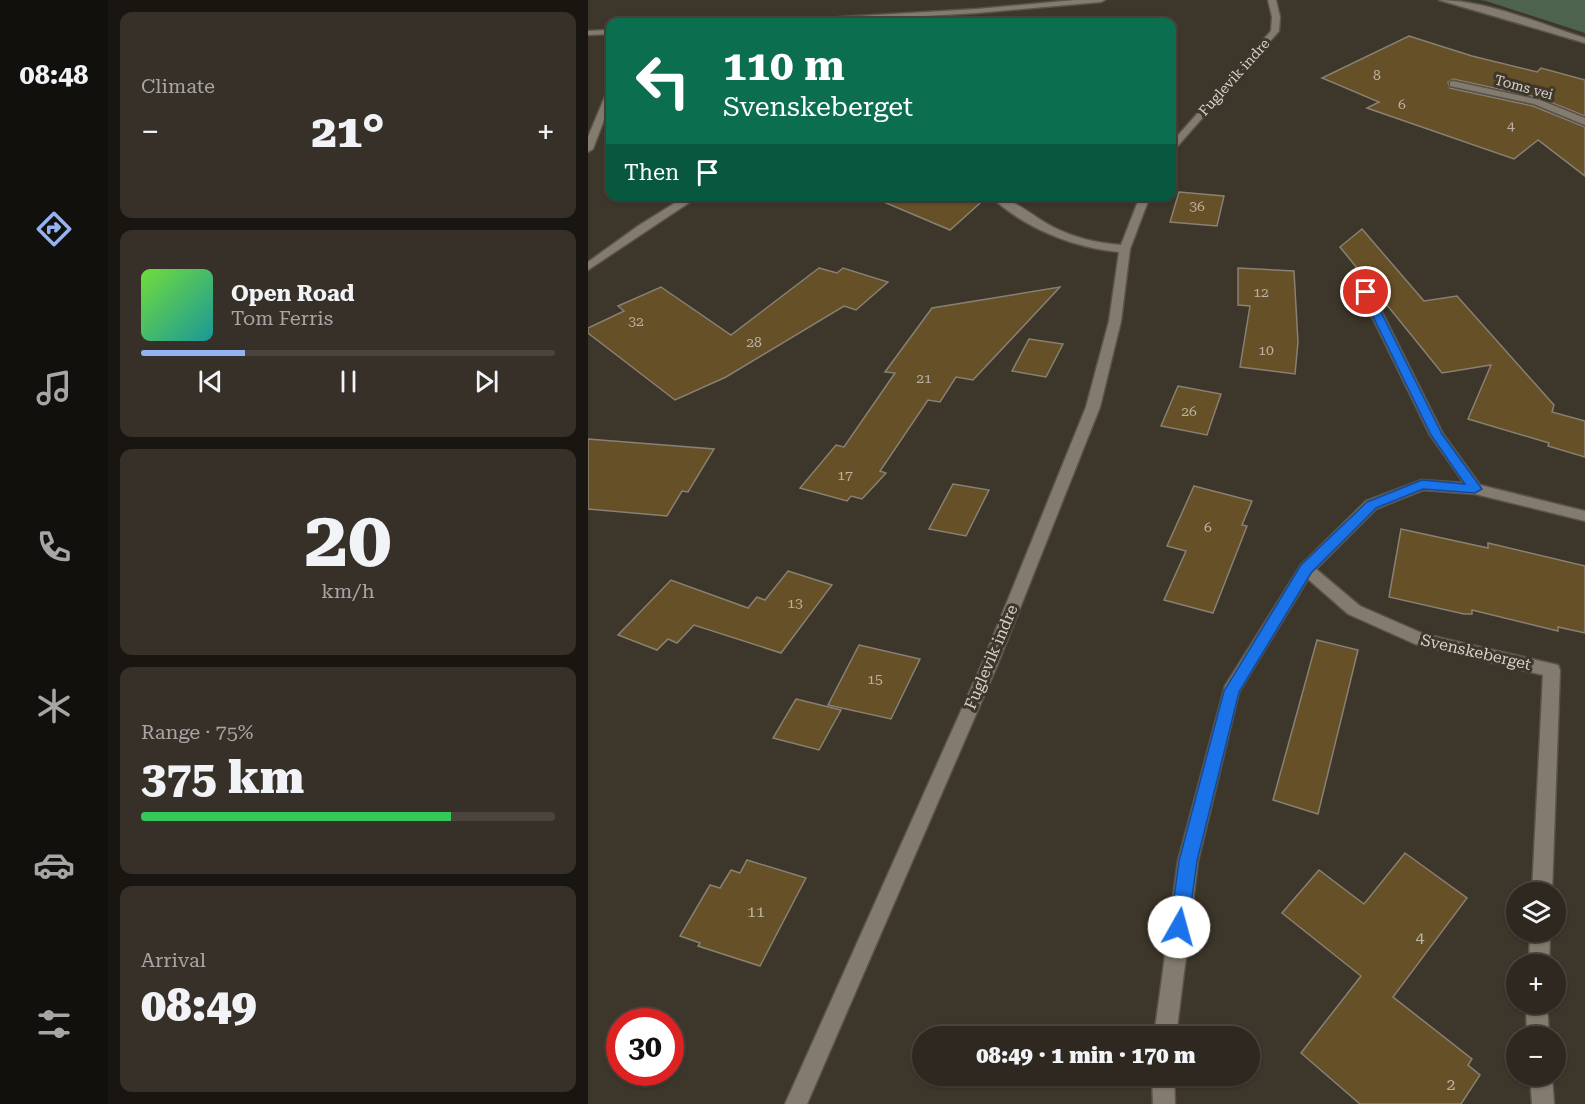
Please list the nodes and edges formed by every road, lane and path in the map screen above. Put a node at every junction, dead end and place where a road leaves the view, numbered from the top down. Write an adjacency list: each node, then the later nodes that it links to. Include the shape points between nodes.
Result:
1 (1101, 0): 4 (street)
2 (1272, 0): 11 (street, Fuglevik indre, via 1275,31)
3 (1443, 0): 7 (street)
4 (859, 18)
5 (606, 32): 6 (street)
6 (588, 33)
7 (1585, 42)
8 (1453, 84): 10 (street, Toms vei, via 1509,94)
9 (606, 104): 12 (street)
10 (1585, 122)
11 (1176, 142)
12 (588, 149)
13 (686, 201): 17 (street)
14 (1002, 201): 16 (street, via 1066,237 1088,245)
15 (1143, 201): 16 (street, Fuglevik indre)
16 (1125, 249): 26 (street, Fuglevik indre, via 1114,321 1093,407 989,666)
17 (588, 267)
18 (1366, 292): 19 (street, via 1437,435)
19 (1475, 489): 20 (street); 21 (street, via 1422,485 1371,505)
20 (1585, 516)
21 (1306, 569): 22 (street, Svenskeberget, via 1353,610 1421,640 1552,670); 23 (street, via 1232,691 1188,861)
22 (1542, 882)
23 (1166, 1026)
24 (1163, 1086): 27 (street)
25 (1542, 1086): 28 (street)
26 (796, 1104)
27 (1164, 1104)
28 (1544, 1104)

